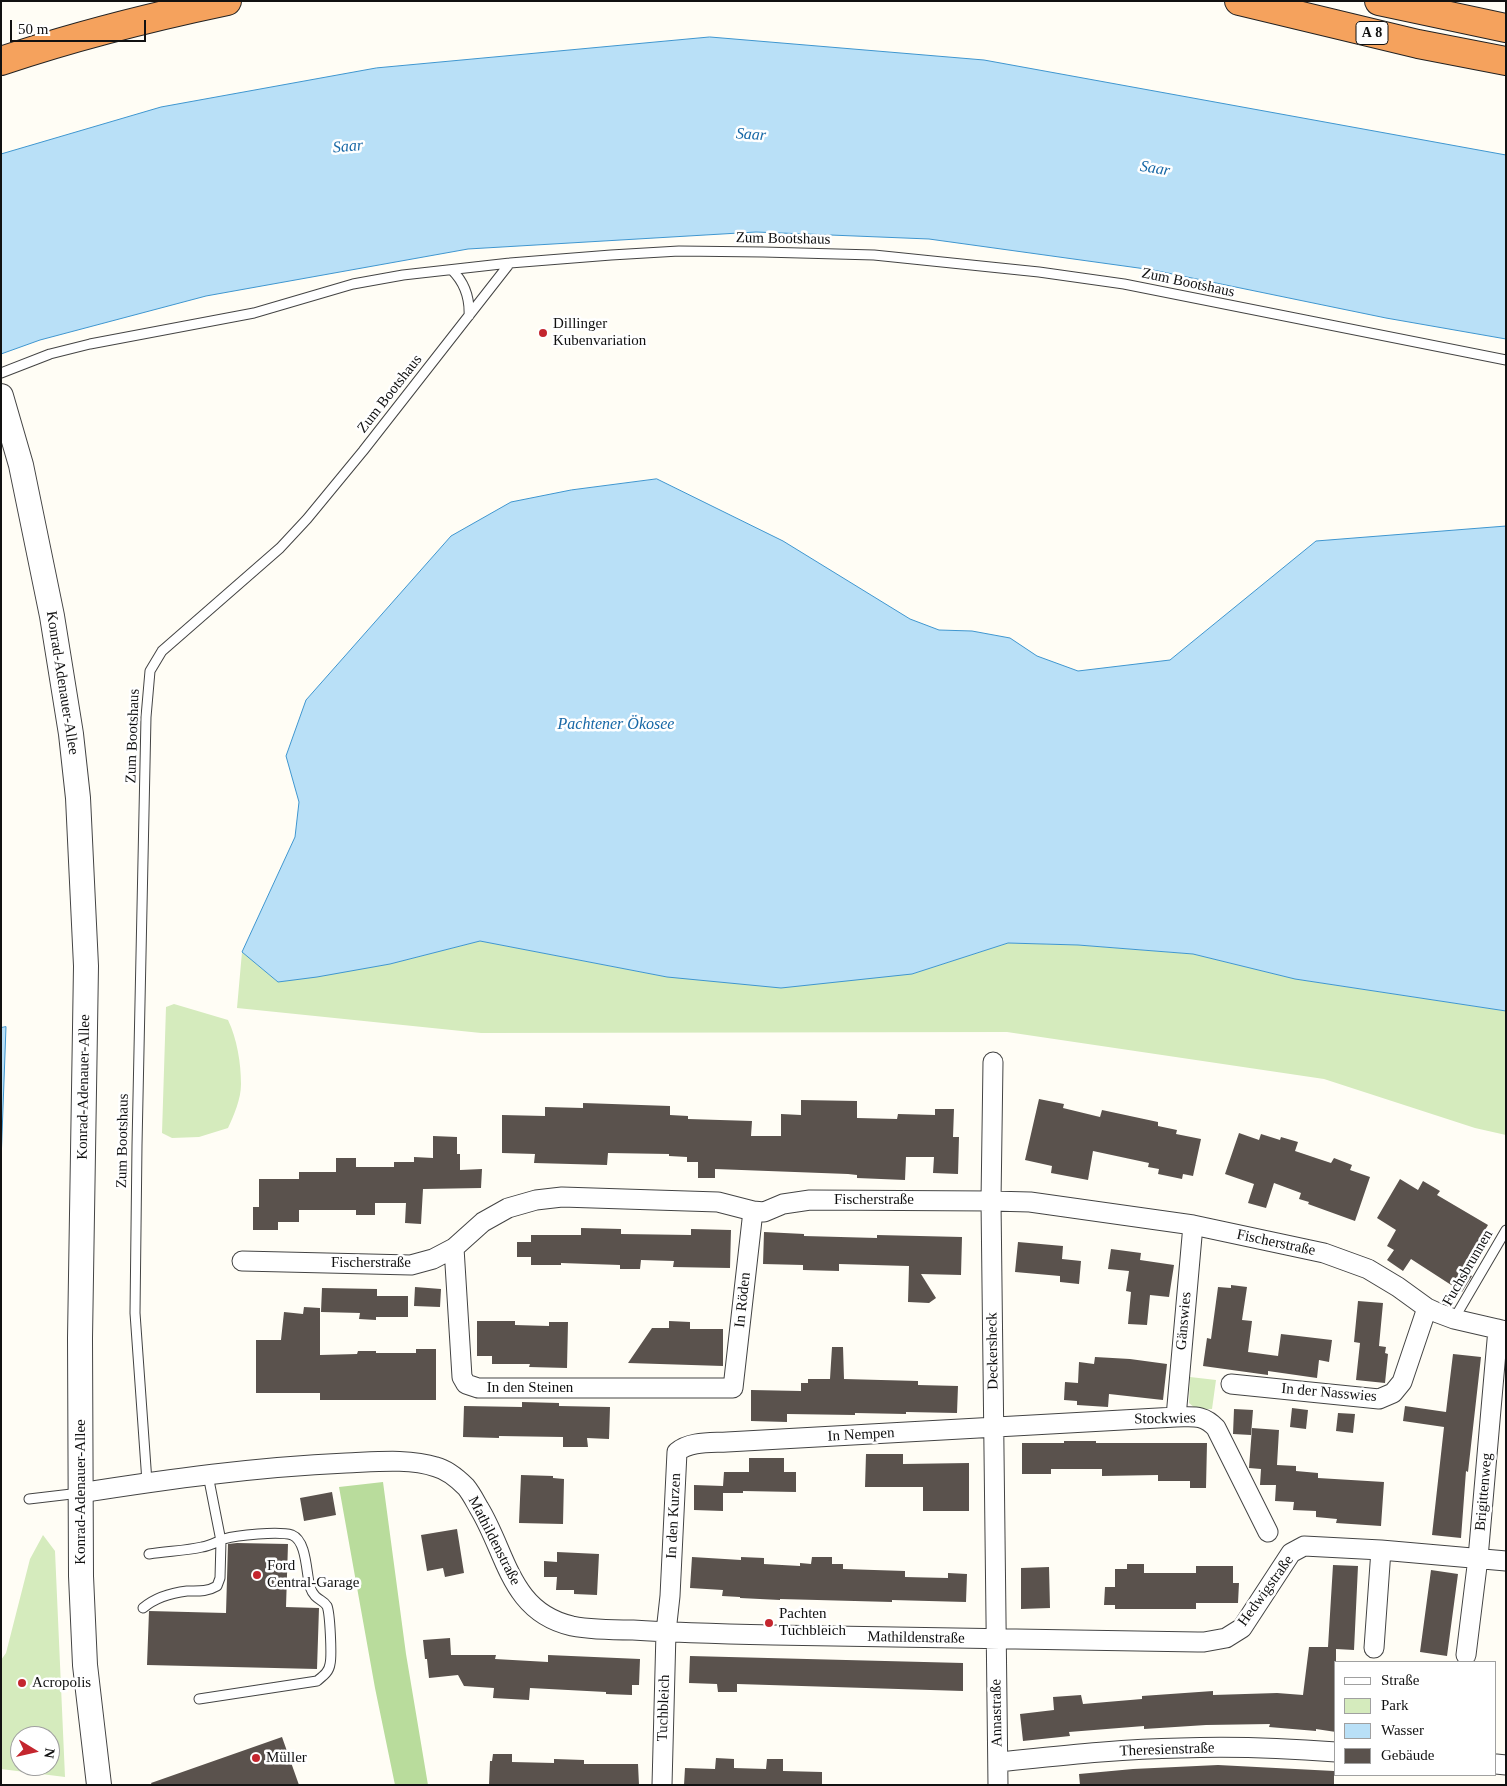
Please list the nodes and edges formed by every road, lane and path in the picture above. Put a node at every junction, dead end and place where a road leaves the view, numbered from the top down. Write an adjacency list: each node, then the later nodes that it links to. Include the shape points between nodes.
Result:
1 (227, 1): 5 (highway, via 152,17)
2 (1239, 1): 6 (highway, A 8, via 1418,44)
3 (1379, 1): 4 (highway, A 8)
4 (1506, 28)
5 (1, 61)
6 (1506, 61)
7 (510, 264): 8 (lane); 9 (lane, Zum Bootshaus); 10 (lane, Zum Bootshaus, via 679,251 874,255 960,263 1124,284)
8 (452, 270): 9 (lane, via 465,290); 11 (lane, via 353,284 254,313 90,344 50,354)
9 (469, 316): 29 (lane, Zum Bootshaus, via 308,519 280,548 162,651 150,671 136,1145 135,1313)
10 (1506, 360)
11 (1, 373)
12 (1, 396): 30 (street, Konrad-Adenauer-Allee, via 20,465 52,616 70,724 78,798 86,957)
13 (993, 1062): 14 (street, Deckersheck)
14 (991, 1201): 15 (street, Fischerstraße, via 810,1200 783,1204 764,1212); 16 (street, Fischerstraße, via 1030,1202); 26 (street, Deckersheck)
15 (752, 1211): 18 (street, Fischerstraße, via 718,1202 536,1200 508,1208 483,1222); 24 (street, In Röden)
16 (1193, 1225): 20 (street, Fischerstraße, via 1324,1253 1368,1269); 25 (street, Gänswies)
17 (1506, 1230): 21 (lane, Fuchsbrunnen)
18 (454, 1248): 19 (street, Fischerstraße, via 412,1265); 24 (street, In den Steinen, via 462,1377 466,1384 478,1388)
19 (242, 1261)
20 (1427, 1308): 21 (street, Fischerstraße); 23 (street, In der Nasswies, via 1402,1382 1393,1393 1378,1399)
21 (1454, 1319): 22 (street, Fischerstraße)
22 (1502, 1330): 36 (street, Brigittenweg)
23 (1231, 1384)
24 (733, 1388)
25 (1176, 1417): 26 (street, Stockwies); 32 (street, Stockwies, via 1202,1417 1216,1428)
26 (994, 1428): 27 (street, In Nempen); 40 (street, Deckersheck)
27 (727, 1442): 39 (street, In den Kurzen, via 690,1445 677,1452)
28 (203, 1475): 29 (street, Mathildenstraße); 33 (lane); 39 (street, Mathildenstraße, via 400,1461 436,1466 468,1489 483,1514 514,1584 539,1611 572,1626)
29 (147, 1482): 30 (street, Mathildenstraße)
30 (80, 1493): 31 (lane); 46 (street, Konrad-Adenauer-Allee, via 85,1665)
31 (29, 1499)
32 (1268, 1532)
33 (221, 1540): 35 (lane, via 201,1548); 38 (lane, via 217,1586 210,1591 170,1593 152,1600); 43 (lane, via 281,1532 298,1538 314,1596 327,1605 330,1664 325,1675 317,1681)
34 (1381, 1550): 36 (street, Hedwigstraße); 40 (street, Hedwigstraße, via 1304,1546 1291,1553 1242,1628 1226,1638 1204,1642); 41 (street)
35 (149, 1554)
36 (1478, 1558): 37 (street, Hedwigstraße); 42 (street, Brigittenweg)
37 (1506, 1561)
38 (143, 1608)
39 (666, 1632): 40 (street, Mathildenstraße); 47 (street, Tuchbleich)
40 (997, 1640): 45 (street, Annastraße)
41 (1374, 1648)
42 (1466, 1655)
43 (198, 1699)
44 (1334, 1752): 45 (street, Theresienstraße, via 1180,1748)
45 (998, 1762): 48 (street, Annastraße)
46 (99, 1785)
47 (662, 1785)
48 (998, 1785)

